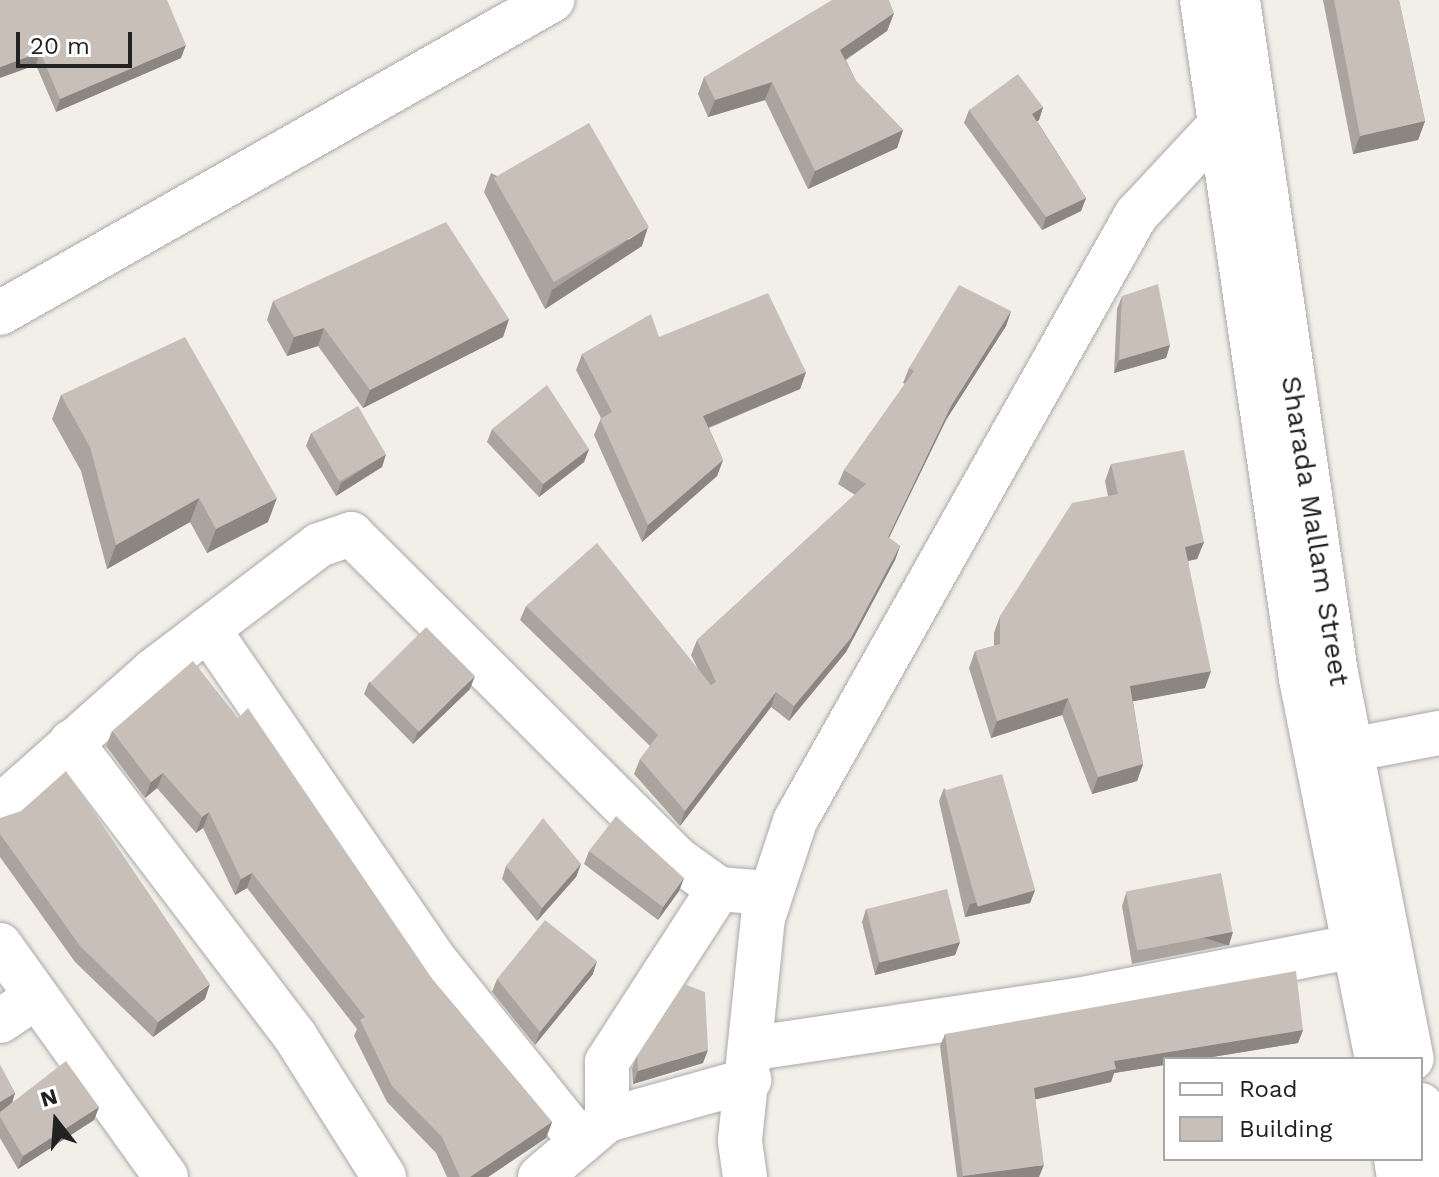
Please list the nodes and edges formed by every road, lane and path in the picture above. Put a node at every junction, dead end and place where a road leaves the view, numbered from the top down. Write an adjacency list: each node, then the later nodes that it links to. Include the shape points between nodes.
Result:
1 (552, 0): 5 (street)
2 (1202, 0): 4 (street, Sharada Mallam Street)
3 (1238, 0): 4 (street, Sharada Mallam Street)
4 (1237, 123): 9 (street, Sharada Mallam Street); 12 (street, via 1136,215 1042,371 795,821); 14 (street, Sharada Mallam Street, via 1301,679)
5 (0, 313)
6 (208, 629): 8 (street); 11 (street, via 319,545 342,534 359,537 571,757 677,859); 20 (street, via 434,959)
7 (1439, 733): 9 (street)
8 (71, 742): 10 (street); 22 (street, via 295,1036)
9 (1350, 750): 17 (street, Sharada Mallam Street)
10 (0, 807)
11 (719, 889): 12 (street); 20 (street, via 607,1062)
12 (767, 893): 18 (street)
13 (0, 945): 15 (street)
14 (1355, 946): 16 (street, Sharada Mallam Street); 18 (street)
15 (17, 1010): 21 (street)
16 (1377, 1057)
17 (1412, 1057)
18 (752, 1064): 20 (street); 24 (street, via 740,1140)
19 (1423, 1115): 25 (street)
20 (594, 1131): 23 (street)
21 (166, 1177)
22 (384, 1177)
23 (540, 1177)
24 (745, 1177)
25 (1435, 1177)

